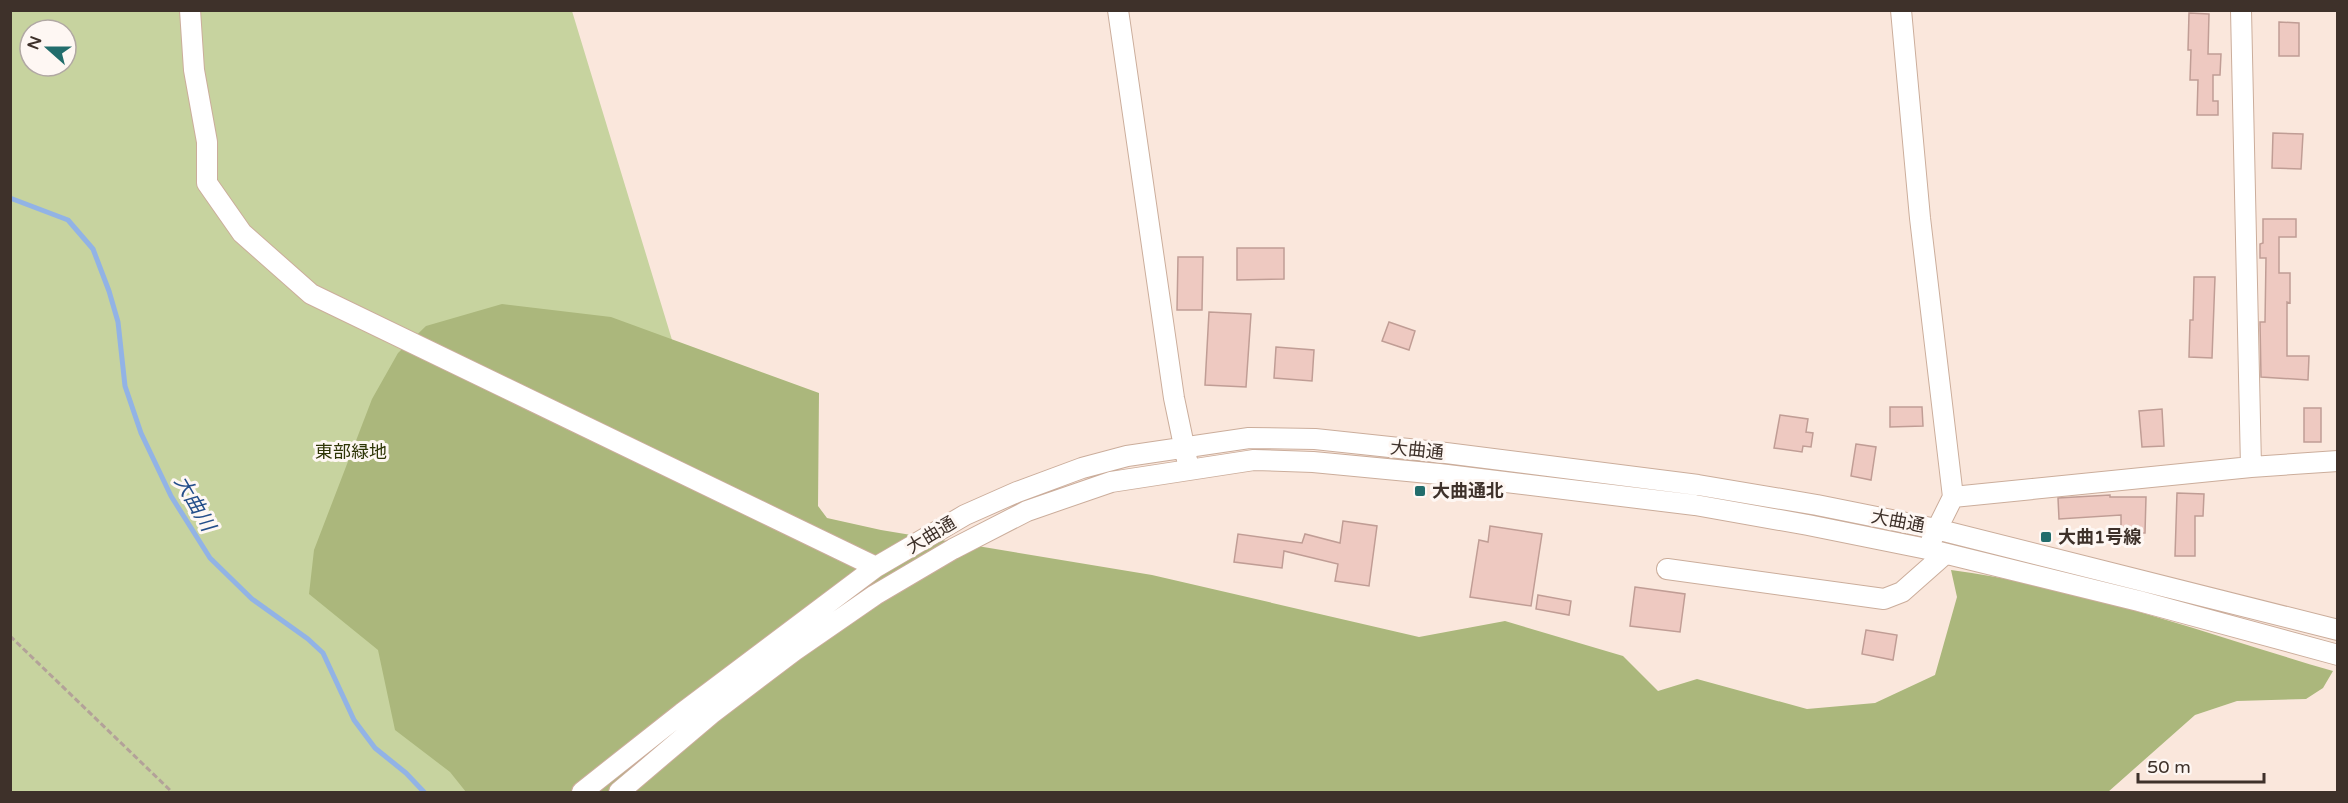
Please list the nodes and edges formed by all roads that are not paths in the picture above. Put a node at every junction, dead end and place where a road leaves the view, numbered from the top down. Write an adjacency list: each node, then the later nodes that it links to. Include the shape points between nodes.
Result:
1 (190, 10): 12 (street, via 194,70 207,142 207,183 242,233 311,294)
2 (1118, 10): 5 (street)
3 (1901, 10): 9 (street, via 1920,218)
4 (2241, 10): 7 (street)
5 (1184, 448): 8 (street); 10 (street, 大曲通, via 1249,438 1315,439 1698,485); 12 (street, 大曲通, via 1105,462 1017,492 965,515)
6 (2337, 460): 7 (street)
7 (2251, 466): 9 (street)
8 (1190, 469): 11 (street, 大曲通, via 1254,460 1439,474 1695,505); 17 (street, 大曲通, via 1111,482 1027,510 953,549 875,595 794,651 711,714)
9 (1953, 497): 10 (street)
10 (1936, 529): 11 (street); 14 (street, 大曲通)
11 (1936, 552): 13 (street, via 1902,592 1884,599); 15 (street, 大曲通)
12 (876, 567): 16 (street, 大曲通)
13 (1666, 569)
14 (2337, 630)
15 (2337, 654)
16 (582, 792)
17 (619, 792)

